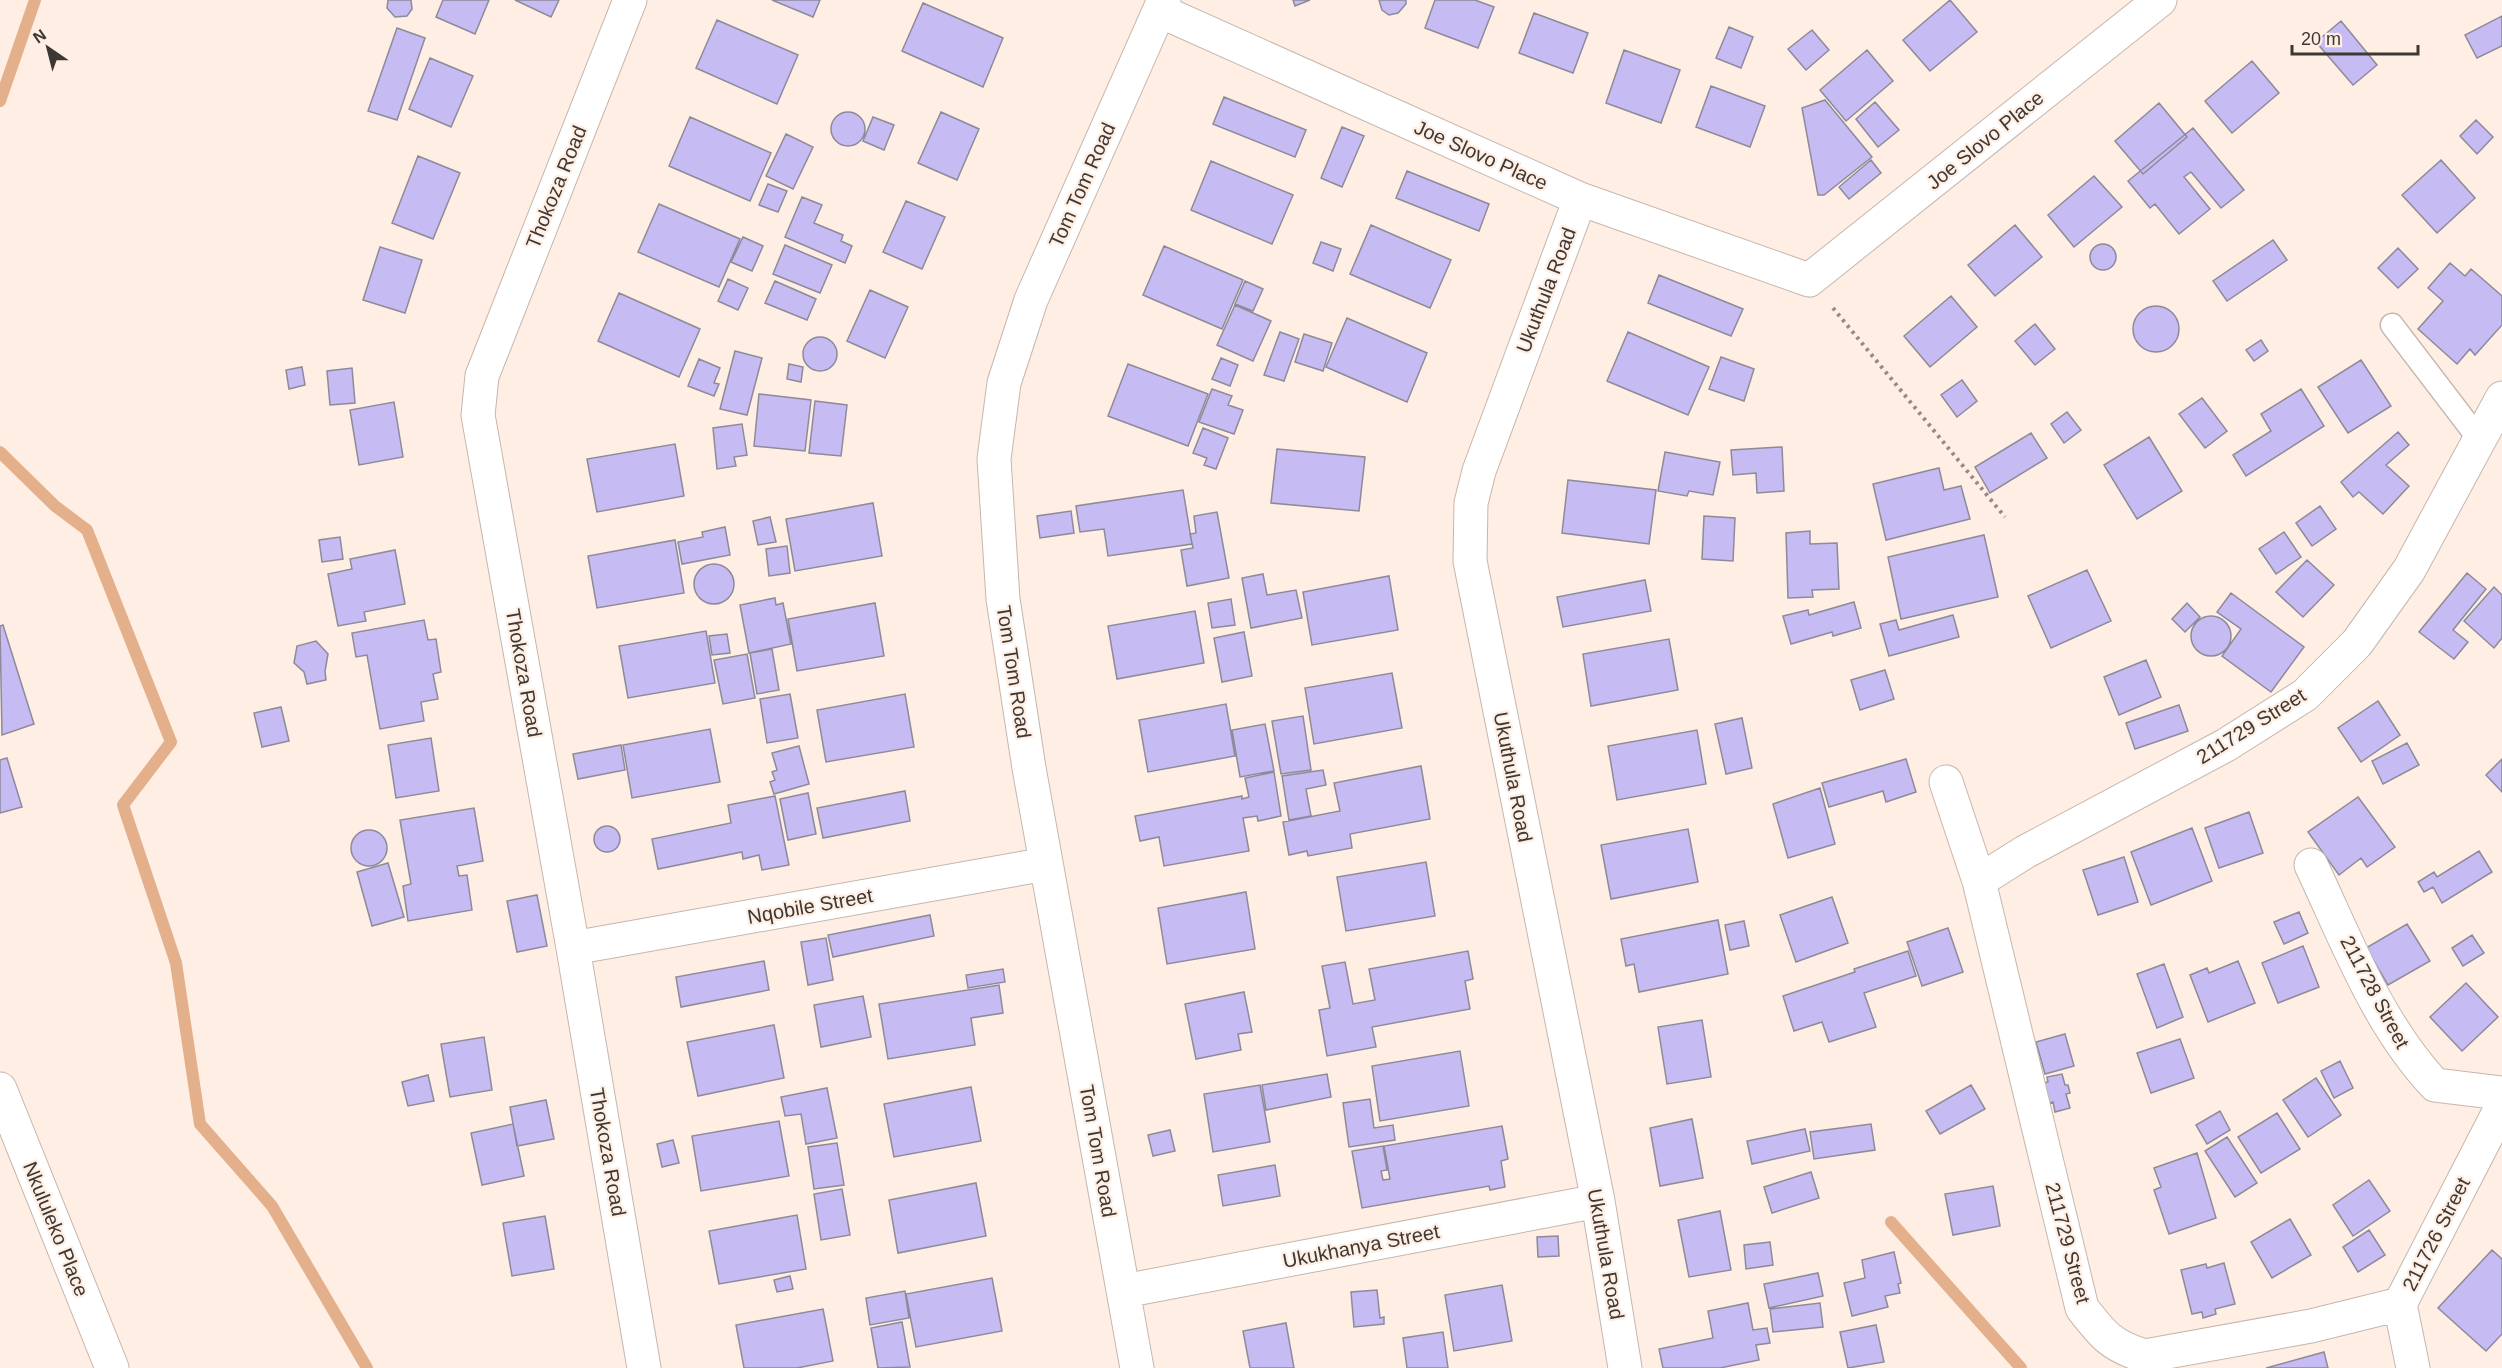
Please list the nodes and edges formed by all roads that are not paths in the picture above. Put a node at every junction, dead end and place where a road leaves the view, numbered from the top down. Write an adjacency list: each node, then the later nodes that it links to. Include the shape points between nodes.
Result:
1 (630, 0): 12 (street, Thokoza Road, via 482,376 478,415)
2 (2160, 0): 4 (street, Joe Slovo Place, via 1809,280)
3 (1162, 5): 4 (street, Joe Slovo Place); 9 (street, Tom Tom Road, via 1031,300 1002,394 994,459 1003,599)
4 (1580, 199): 16 (street, Ukuthula Road, via 1479,471 1472,503 1470,561)
5 (2392, 325): 7 (lane)
6 (2502, 398): 7 (street, 211729 Street)
7 (2479, 439): 11 (street, 211729 Street, via 2409,570 2358,643 2305,695 2226,745 2025,852)
8 (1946, 782): 11 (street, 211729 Street)
9 (1046, 864): 12 (street, Nqobile Street); 17 (street, Tom Tom Road)
10 (2311, 865): 14 (street, 211728 Street, via 2376,1001 2414,1062 2435,1085)
11 (1979, 881): 18 (street, 211729 Street, via 2082,1308 2099,1331 2122,1350 2145,1356 2311,1326)
12 (573, 948): 20 (street, Thokoza Road)
13 (0, 1089): 19 (street, Nkululeko Place)
14 (2502, 1093)
15 (2502, 1106): 18 (street, 211726 Street)
16 (1598, 1201): 17 (street, Ukukhanya Street); 22 (street, Ukuthula Road)
17 (1124, 1291): 21 (street, Tom Tom Road)
18 (2400, 1304): 23 (street, 211726 Street)
19 (112, 1368)
20 (644, 1368)
21 (1137, 1368)
22 (1625, 1368)
23 (2413, 1368)

